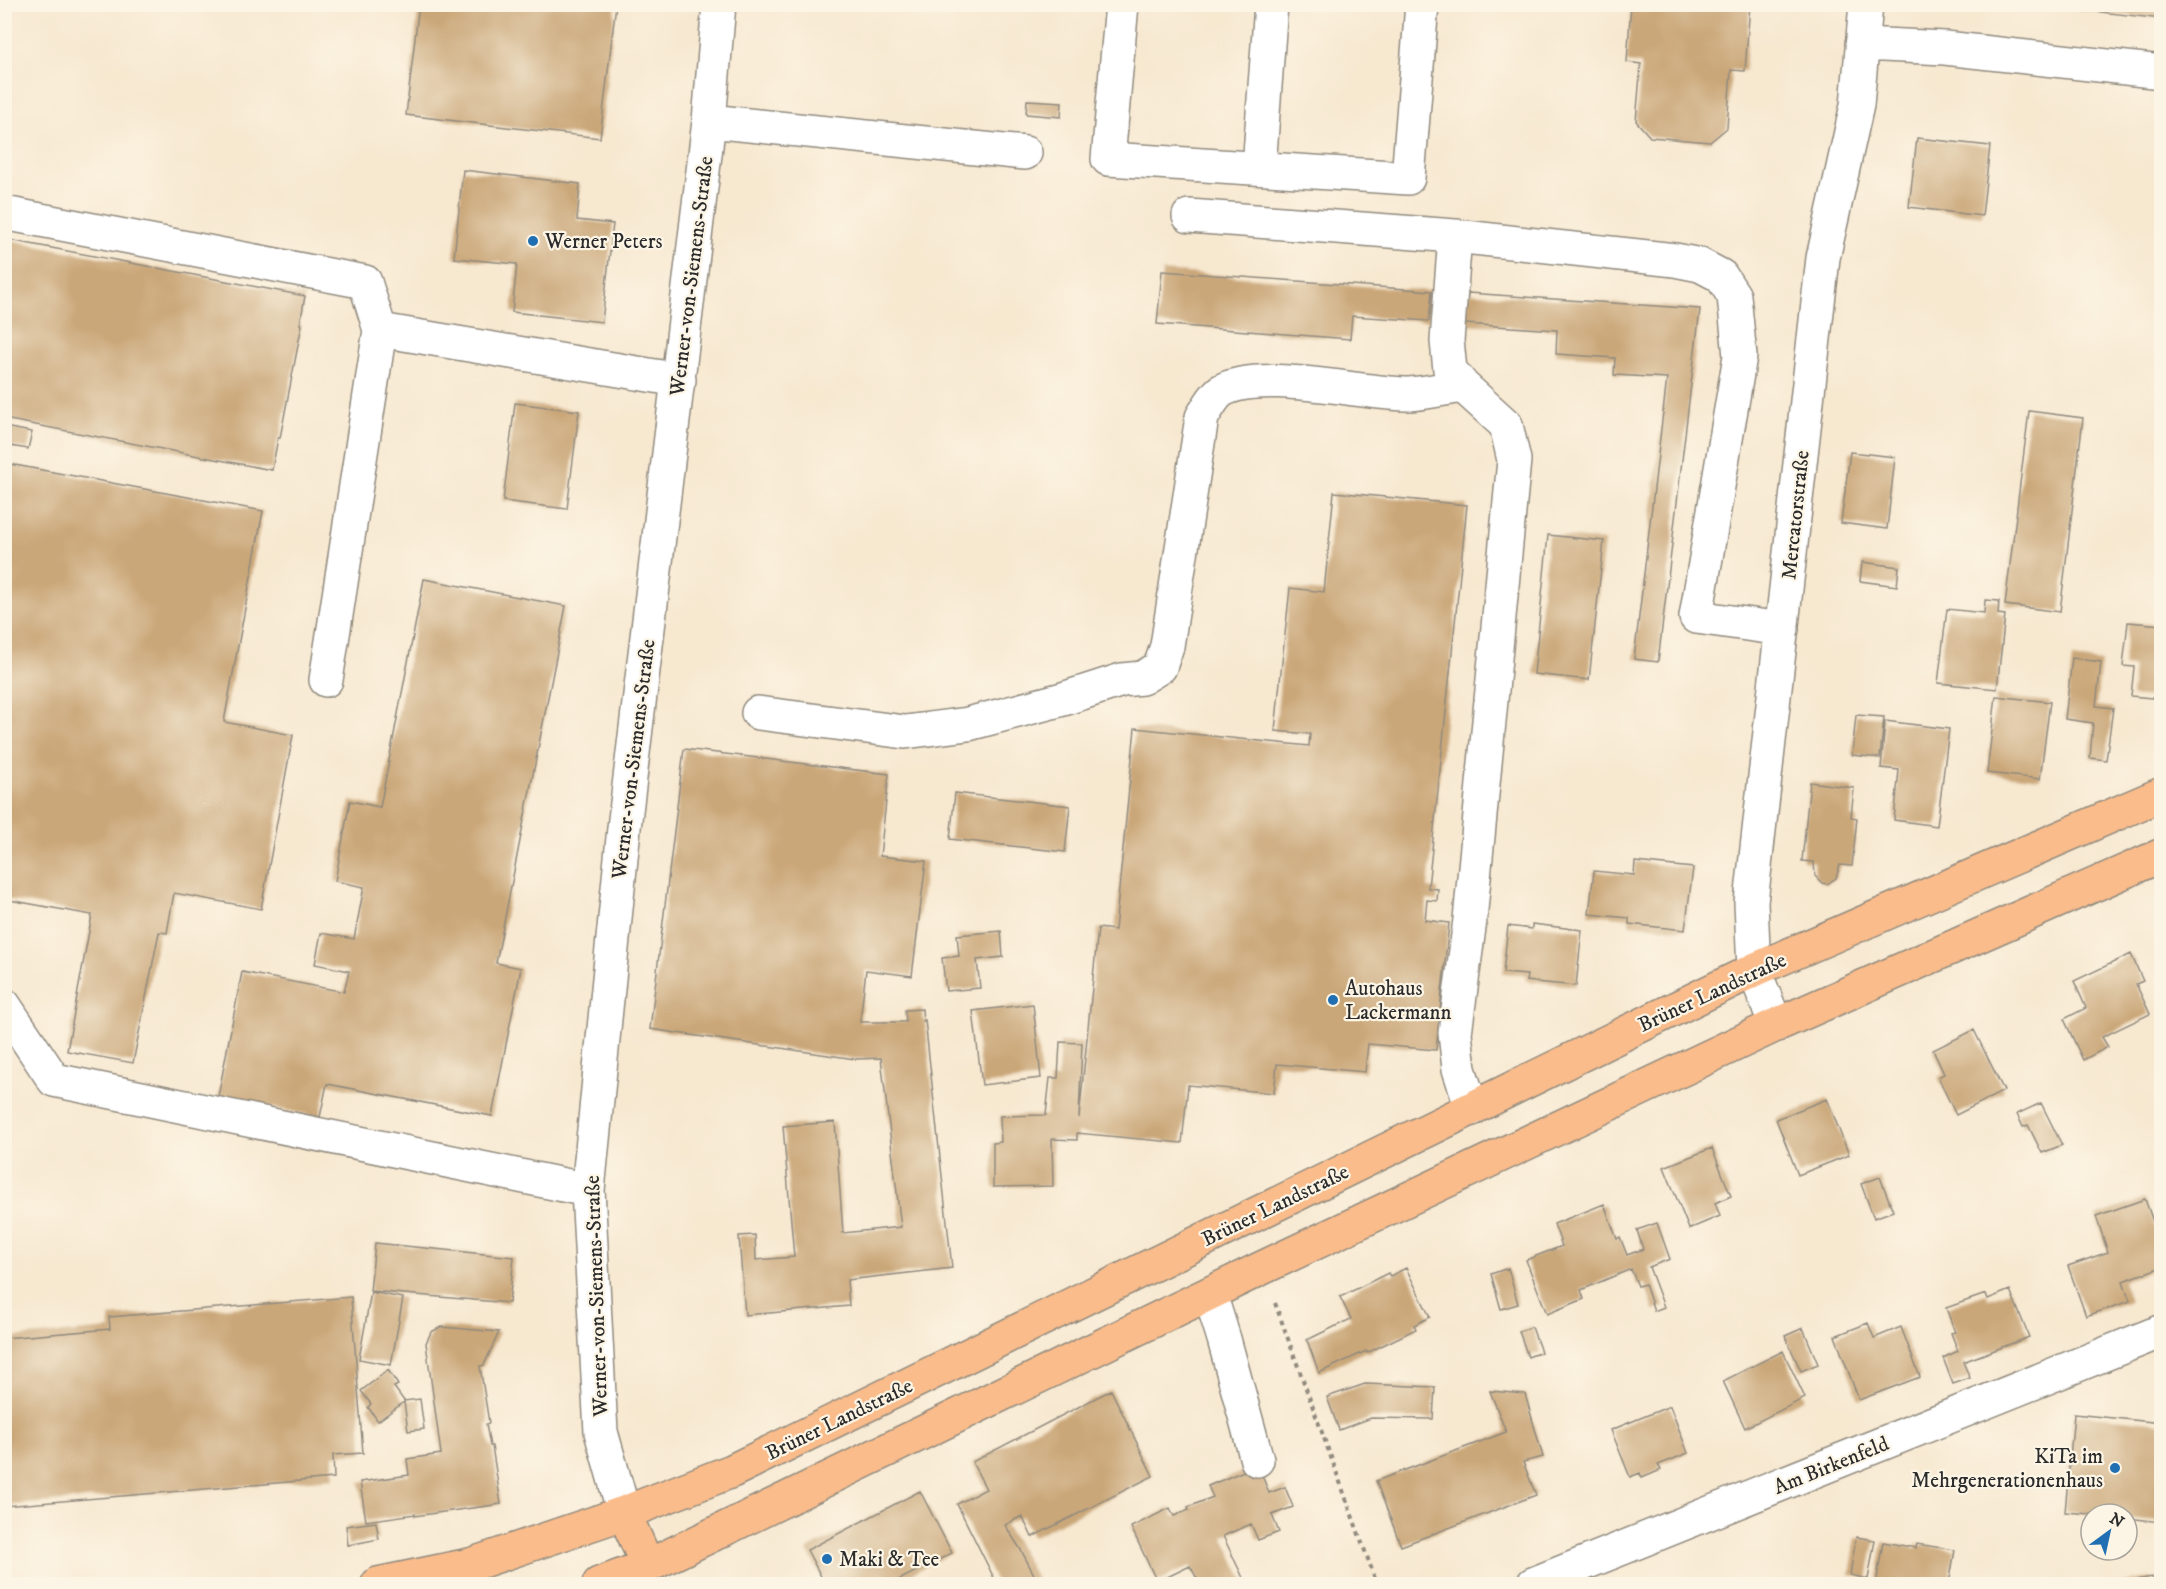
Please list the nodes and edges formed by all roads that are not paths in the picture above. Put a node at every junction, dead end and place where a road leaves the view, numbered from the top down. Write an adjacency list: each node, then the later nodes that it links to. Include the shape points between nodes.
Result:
1 (719, 4): 8 (street, Werner-von-Siemens-Straße)
2 (1122, 4): 10 (street, via 1108,159)
3 (1271, 4): 10 (street)
4 (1422, 4): 10 (street, via 1408,178)
5 (1866, 4): 6 (street, Mercatorstraße)
6 (1862, 44): 7 (street, via 1945,48); 17 (street, Mercatorstraße, via 1857,105 1823,258)
7 (2162, 72)
8 (710, 121): 9 (street); 15 (street, Werner-von-Siemens-Straße)
9 (1024, 153)
10 (1259, 168)
11 (4, 213): 14 (street, via 365,282)
12 (1189, 216): 13 (street)
13 (1455, 236): 16 (street, via 1447,341 1450,370); 17 (street, via 1675,260 1700,265 1721,276 1734,296 1740,356 1696,617)
14 (380, 330): 15 (street); 18 (street)
15 (679, 380): 26 (street, Werner-von-Siemens-Straße, via 624,828)
16 (1463, 386): 19 (street, via 1410,394 1291,382 1245,383 1220,392 1202,417 1167,646 1160,667 1142,678 1122,680 968,724 905,732); 25 (street, via 1506,425 1514,460 1470,920 1455,1033 1459,1069)
17 (1782, 629): 22 (street, Mercatorstraße, via 1751,902)
18 (326, 681)
19 (758, 713)
20 (2162, 794): 22 (main road, Brüner Landstraße)
21 (2162, 855): 24 (main road)
22 (1754, 970): 24 (street, Mercatorstraße); 25 (main road, Brüner Landstraße)
23 (4, 1005): 26 (street, via 54,1080)
24 (1776, 1024): 27 (main road)
25 (1472, 1109): 30 (main road, Brüner Landstraße, via 732,1471)
26 (588, 1190): 30 (street, Werner-von-Siemens-Straße, via 602,1432)
27 (1210, 1293): 29 (street); 31 (main road)
28 (2162, 1331): 34 (street, Am Birkenfeld)
29 (1257, 1460)
30 (624, 1512): 31 (main road); 32 (main road, Brüner Landstraße, via 470,1565)
31 (650, 1575): 33 (main road)
32 (378, 1584)
33 (599, 1584)
34 (1533, 1584)

